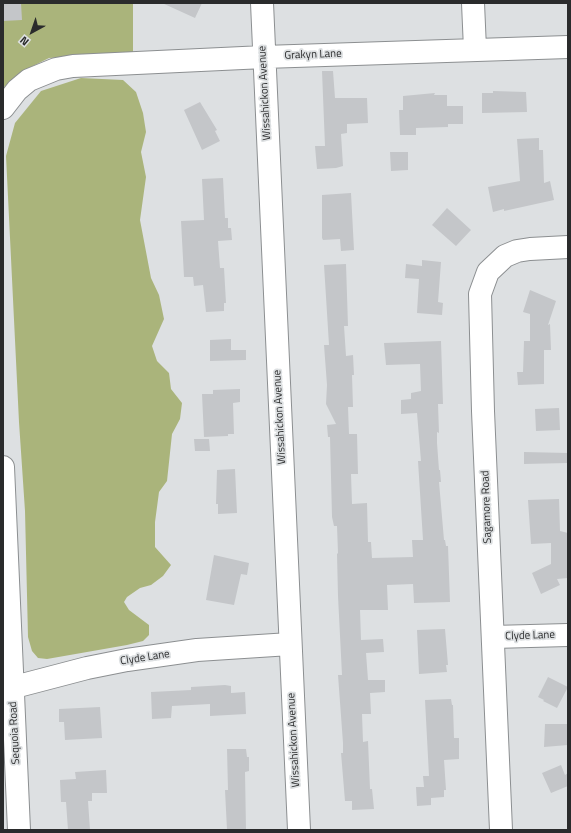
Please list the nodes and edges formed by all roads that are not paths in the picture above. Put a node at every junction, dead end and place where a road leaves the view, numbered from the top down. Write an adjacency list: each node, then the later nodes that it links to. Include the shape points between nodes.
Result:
1 (262, 3): 5 (street, Wissahickon Avenue)
2 (473, 3): 4 (street)
3 (568, 47): 4 (street, Grakyn Lane)
4 (475, 49): 5 (street, Grakyn Lane)
5 (264, 57): 6 (street, Grakyn Lane, via 72,66 40,74 29,80); 11 (street, Wissahickon Avenue)
6 (3, 108)
7 (568, 247): 10 (street, Sagamore Road, via 530,249 505,256 488,272 480,294)
8 (3, 467): 12 (street, Sequoia Road)
9 (568, 634): 10 (street, Clyde Lane)
10 (493, 637): 15 (street, Sagamore Road)
11 (290, 644): 12 (street, Clyde Lane, via 166,654 87,668); 14 (street, Wissahickon Avenue)
12 (8, 689): 13 (street, Sequoia Road)
13 (19, 830)
14 (299, 830)
15 (501, 830)

